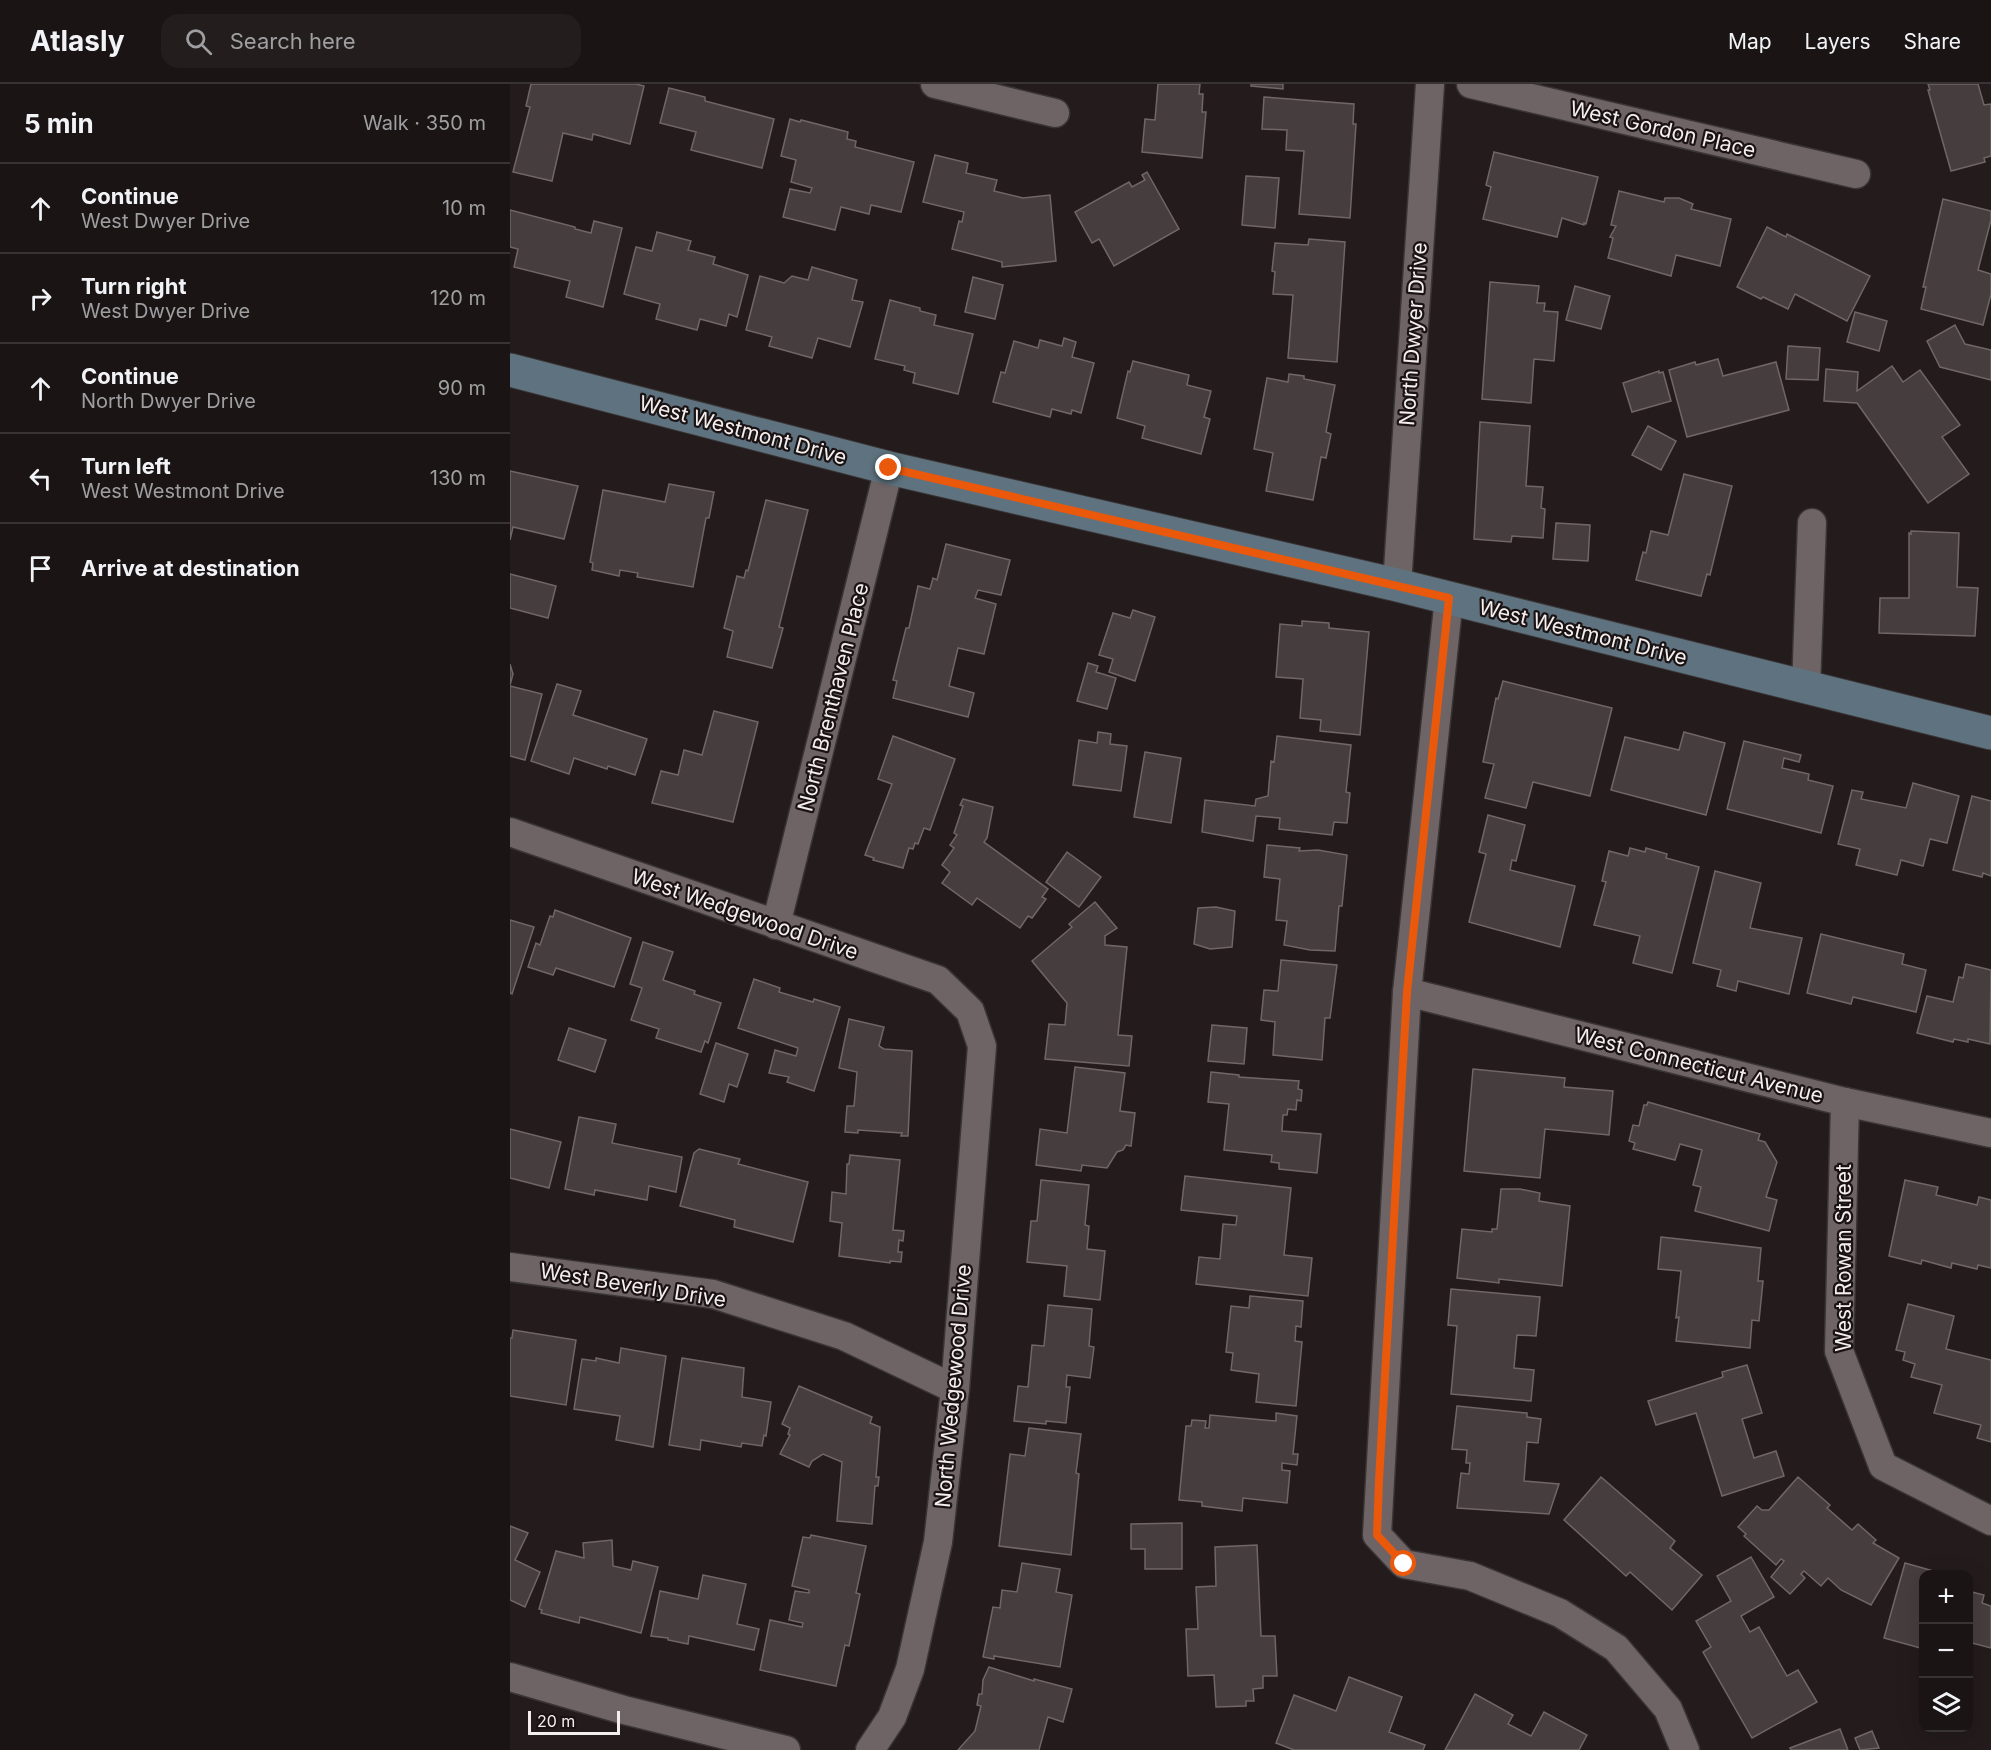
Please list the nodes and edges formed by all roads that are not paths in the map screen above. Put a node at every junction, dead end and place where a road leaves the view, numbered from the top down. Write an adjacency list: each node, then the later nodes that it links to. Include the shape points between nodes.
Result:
1 (935, 84): 4 (street)
2 (1430, 84): 9 (street, North Dwyer Drive)
3 (1471, 84): 5 (street, West Gordon Place)
4 (1055, 113)
5 (1856, 174)
6 (510, 370): 7 (street, West Westmont Drive)
7 (889, 468): 9 (street, West Westmont Drive); 14 (street, North Brenthaven Place)
8 (1812, 523): 11 (street)
9 (1396, 585): 10 (street, West Westmont Drive)
10 (1449, 598): 11 (street, West Westmont Drive); 15 (street)
11 (1806, 688): 12 (street, West Westmont Drive)
12 (1991, 734)
13 (510, 832): 14 (street, West Wedgewood Drive)
14 (776, 925): 16 (street, West Wedgewood Drive, via 938,980)
15 (1407, 992): 17 (street, West Connecticut Avenue); 25 (street, via 1377,1535 1404,1564 1470,1576 1560,1613 1616,1648 1668,1709)
16 (970, 1011): 20 (street, North Wedgewood Drive, via 982,1046)
17 (1845, 1102): 18 (street, West Connecticut Avenue); 21 (street, West Rowan Street, via 1839,1351 1883,1466)
18 (1991, 1133)
19 (510, 1267): 20 (street, West Beverly Drive, via 713,1294 844,1336)
20 (955, 1389): 24 (street, North Wedgewood Drive, via 938,1542 910,1669 892,1717)
21 (1991, 1521)
22 (510, 1677): 23 (street)
23 (786, 1750)
24 (870, 1750)
25 (1685, 1750)

